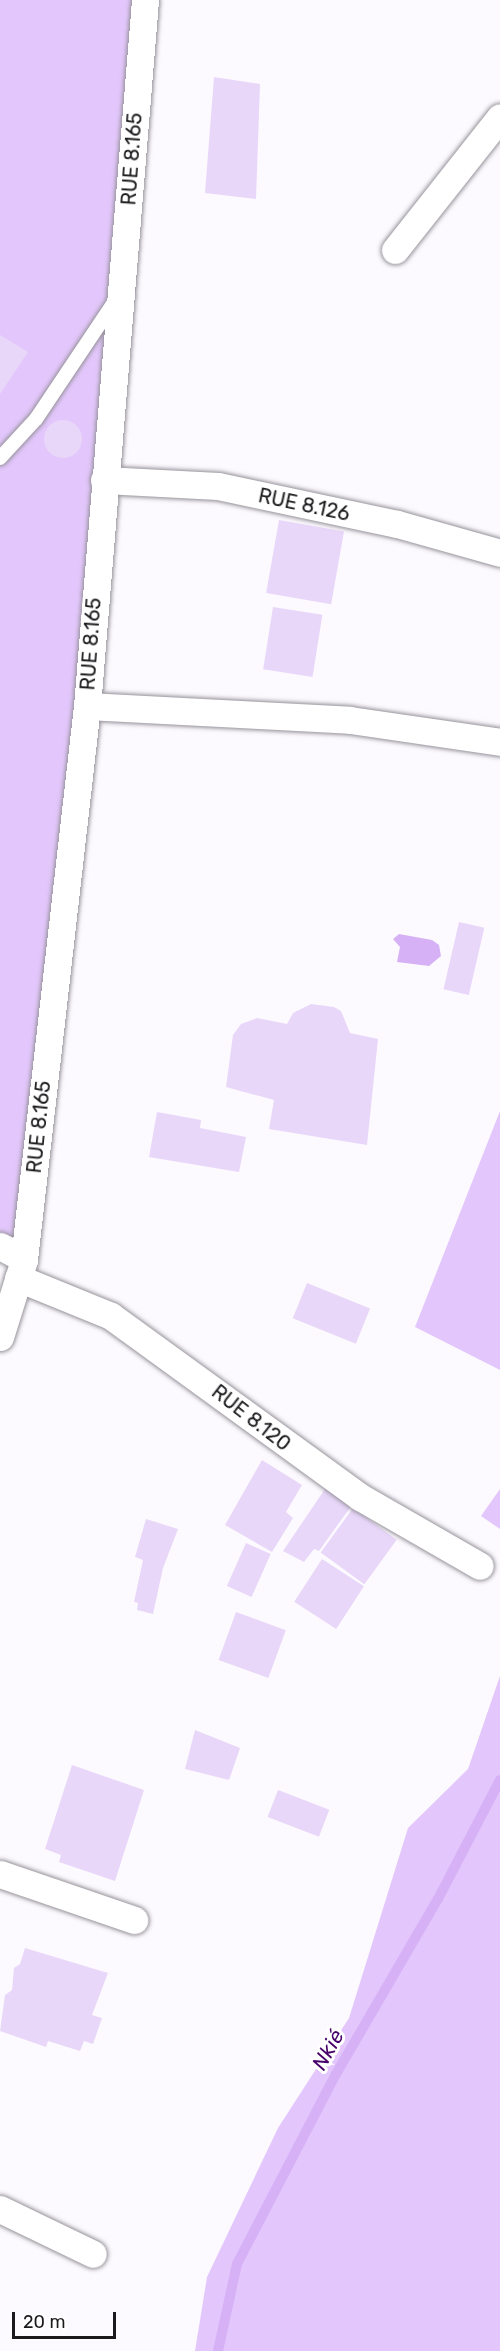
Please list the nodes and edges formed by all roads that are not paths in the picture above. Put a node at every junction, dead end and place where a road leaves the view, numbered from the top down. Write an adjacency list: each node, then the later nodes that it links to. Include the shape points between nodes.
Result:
1 (144, 0): 4 (street, RUE 8.165)
2 (500, 117): 3 (street)
3 (395, 250)
4 (123, 289): 5 (lane, via 36,419); 6 (street, RUE 8.165)
5 (0, 458)
6 (104, 480): 7 (street, RUE 8.126, via 218,486 397,524); 8 (street, RUE 8.165)
7 (500, 553)
8 (87, 706): 9 (street, via 350,720); 11 (street, RUE 8.165)
9 (500, 742)
10 (0, 1246): 11 (street)
11 (21, 1268): 12 (street, RUE 8.165); 13 (street, RUE 8.120, via 111,1317 360,1497)
12 (0, 1337)
13 (480, 1566)
14 (0, 1874): 15 (street)
15 (134, 1920)
16 (0, 2209): 17 (street)
17 (93, 2254)

